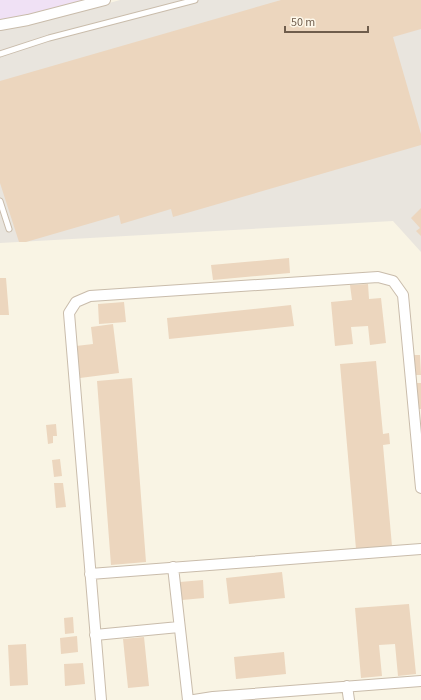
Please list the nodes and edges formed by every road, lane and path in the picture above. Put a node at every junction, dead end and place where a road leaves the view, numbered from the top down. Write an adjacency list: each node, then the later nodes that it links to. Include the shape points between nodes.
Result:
1 (105, 0): 3 (street)
2 (195, 0): 4 (lane, via 49,38)
3 (0, 25)
4 (0, 54)
5 (0, 201): 6 (lane)
6 (9, 229)
7 (421, 488): 10 (street, via 403,295 393,281 378,277 90,296 76,302 69,313)
8 (421, 549): 9 (street)
9 (173, 568): 10 (street); 11 (street)
10 (90, 574): 12 (street)
11 (179, 627): 12 (street); 16 (street)
12 (95, 634): 15 (street)
13 (421, 680): 14 (street)
14 (347, 686): 17 (street); 18 (street)
15 (101, 700)
16 (188, 700)
17 (194, 700)
18 (349, 700)

